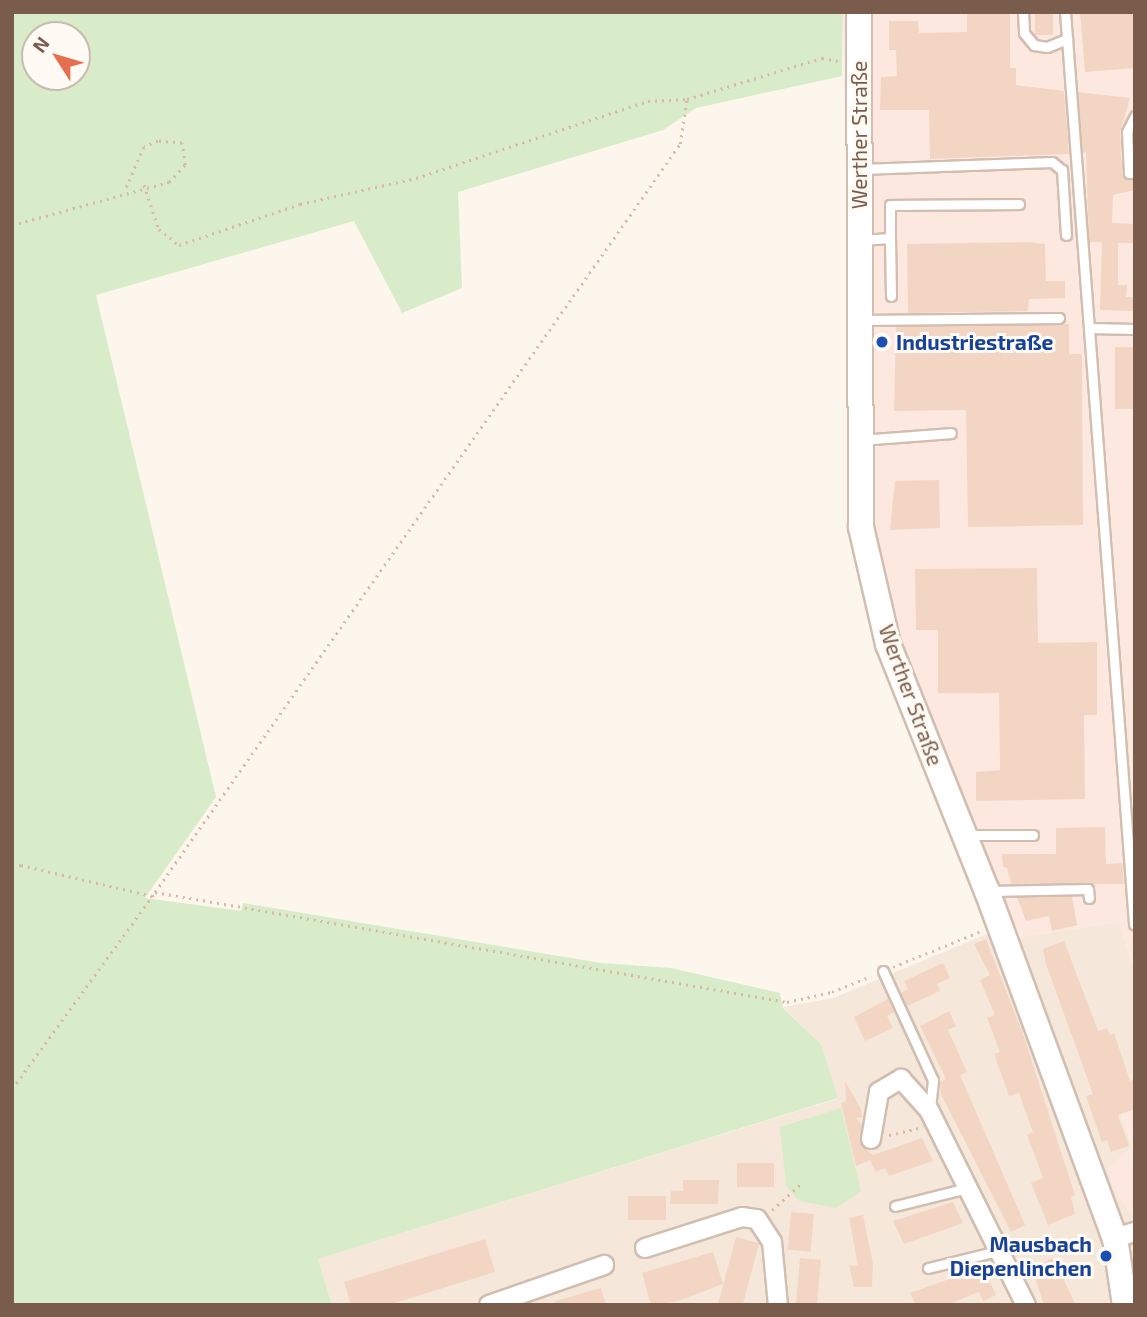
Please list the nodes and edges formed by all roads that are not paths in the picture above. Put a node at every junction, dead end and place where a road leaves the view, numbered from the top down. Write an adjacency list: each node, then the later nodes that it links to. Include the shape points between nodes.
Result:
1 (859, 12): 6 (street, Werther Straße)
2 (1023, 12): 4 (lane, via 1024,33 1034,45 1047,47)
3 (1065, 12): 4 (lane)
4 (1067, 39): 15 (lane)
5 (1135, 116): 7 (lane, via 1127,132 1129,173)
6 (859, 169): 9 (lane, via 1052,162 1062,170); 11 (street, Werther Straße)
7 (1135, 173)
8 (1019, 204): 10 (lane, via 890,205)
9 (1066, 235)
10 (890, 238): 11 (lane); 12 (lane)
11 (859, 240): 14 (street, Werther Straße)
12 (891, 296)
13 (1059, 318): 14 (lane)
14 (859, 320): 18 (street, Werther Straße)
15 (1089, 328): 16 (lane); 23 (lane)
16 (1135, 329)
17 (951, 433): 18 (lane)
18 (860, 440): 19 (street, Werther Straße, via 861,527 888,644)
19 (964, 835): 20 (lane); 21 (street, Werther Straße)
20 (1033, 835)
21 (987, 891): 22 (lane, via 1088,889); 29 (street, Werther Straße)
22 (1089, 898)
23 (1134, 924)
24 (883, 971): 25 (lane, via 933,1080)
25 (933, 1117): 26 (street, via 901,1079 878,1092); 27 (street)
26 (871, 1139)
27 (968, 1188): 28 (lane); 31 (street)
28 (895, 1206)
29 (1125, 1235): 34 (street, Werther Straße)
30 (645, 1248): 36 (street, via 742,1217 759,1221 772,1242)
31 (998, 1251): 33 (lane); 37 (street)
32 (604, 1265): 35 (street)
33 (928, 1268)
34 (1128, 1299)
35 (489, 1305)
36 (778, 1305)
37 (1026, 1305)

